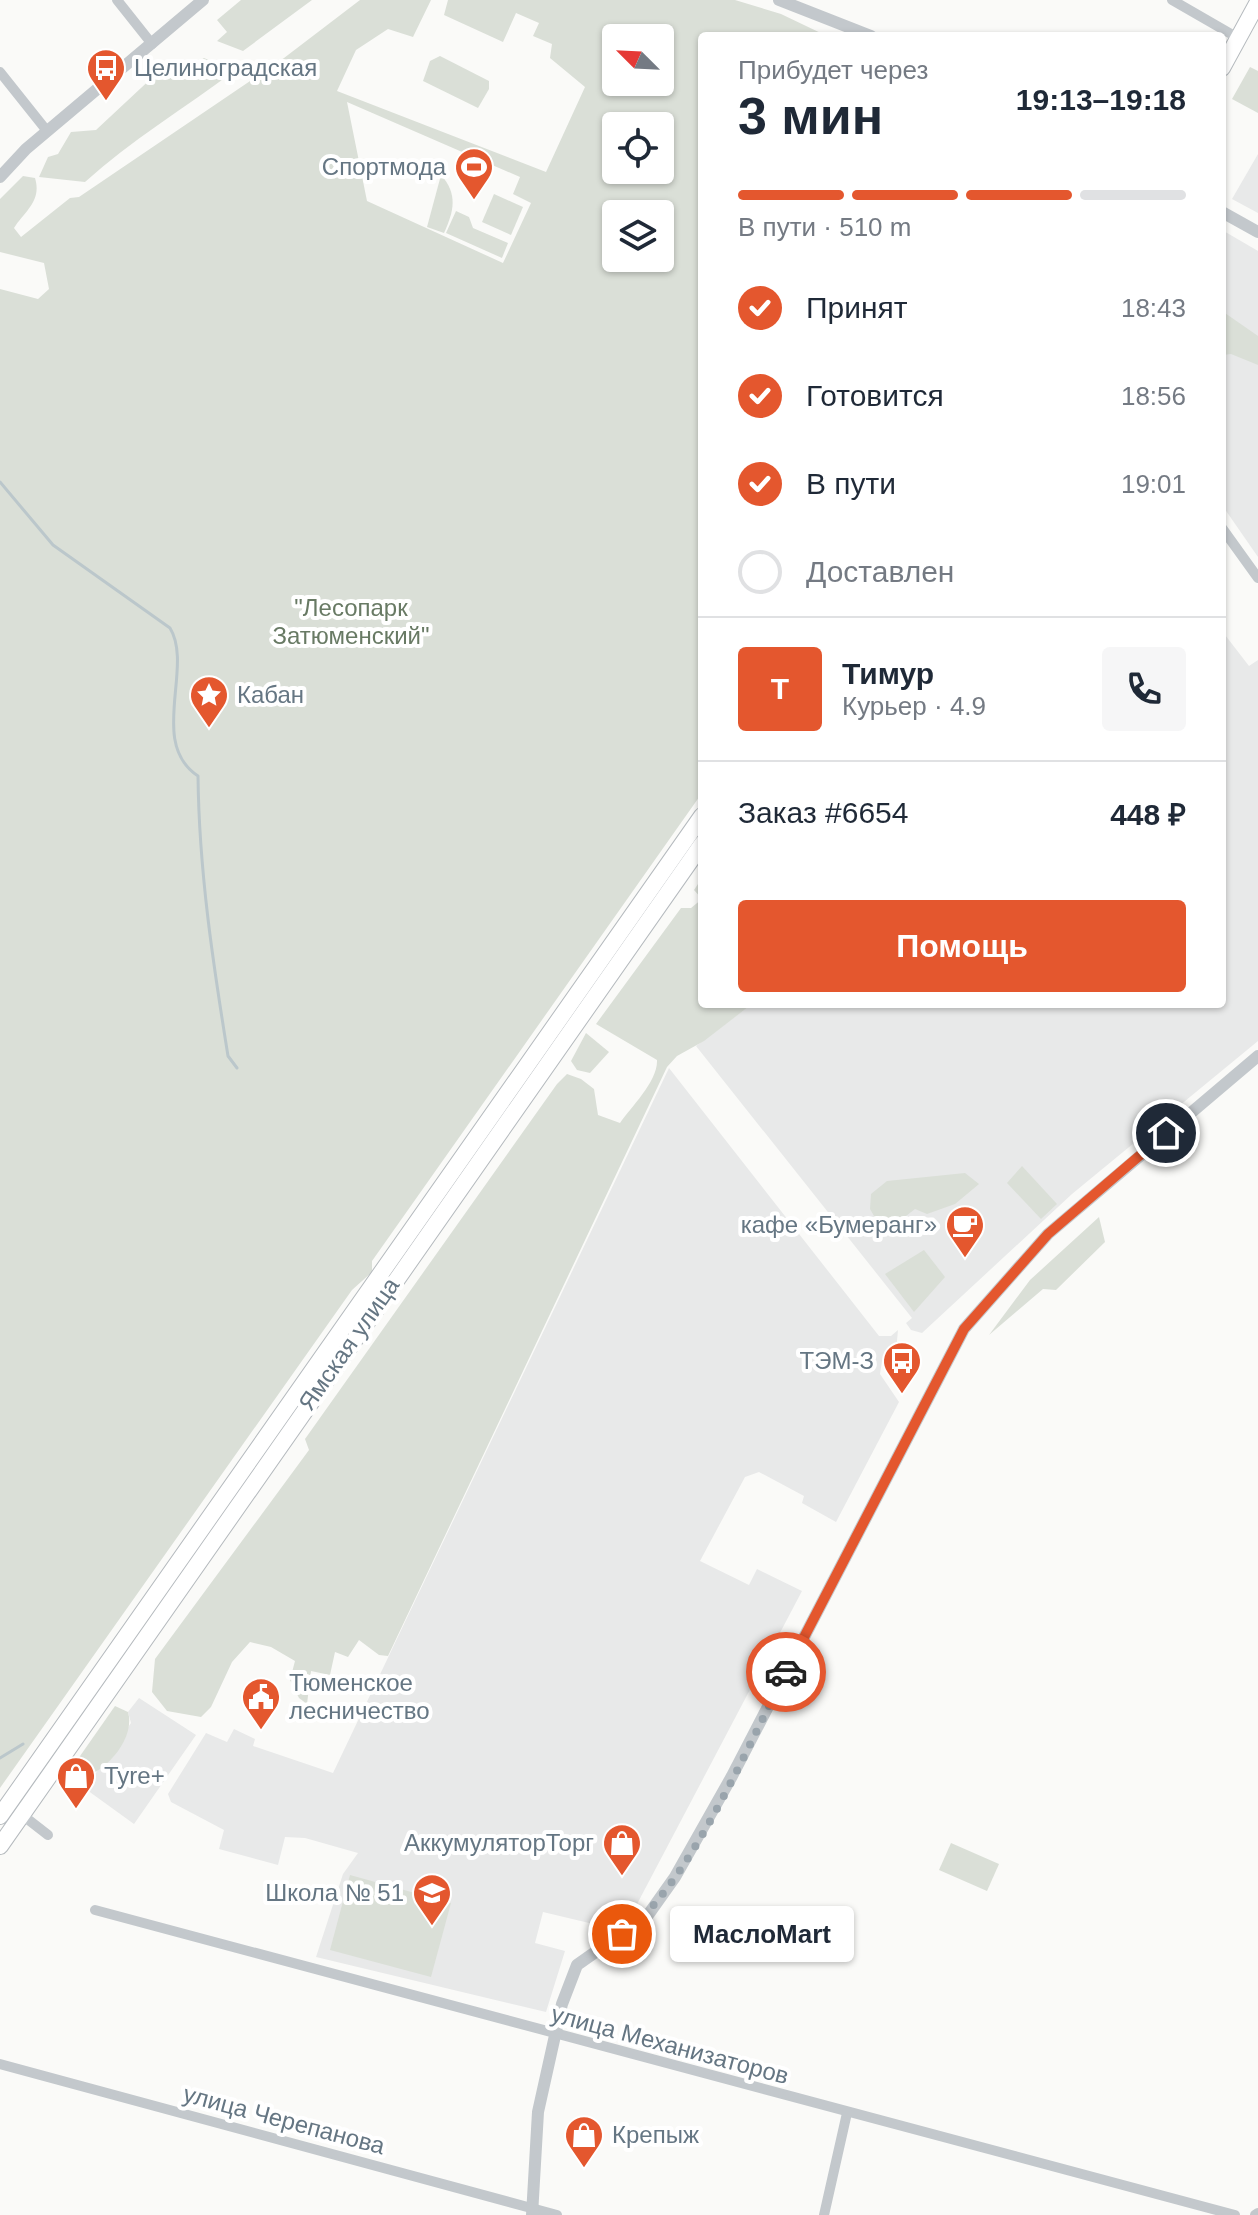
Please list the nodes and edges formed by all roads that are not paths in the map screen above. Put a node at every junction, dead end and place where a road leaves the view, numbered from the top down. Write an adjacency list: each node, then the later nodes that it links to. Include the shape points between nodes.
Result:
1 (117, 0): 8 (street)
2 (203, 0): 8 (street)
3 (779, 0): 6 (street)
4 (1172, 0): 7 (street)
5 (1258, 2): 7 (main road)
6 (861, 32)
7 (1238, 38): 9 (main road)
8 (152, 44): 11 (street)
9 (1226, 60)
10 (0, 72): 11 (street)
11 (47, 131): 12 (street)
12 (0, 177)
13 (1226, 214): 14 (street)
14 (1258, 232)
15 (1226, 534): 16 (street)
16 (1258, 578)
17 (698, 822): 21 (main road, Ямская улица)
18 (698, 850): 20 (main road, Ямская улица)
19 (1258, 1056): 25 (street, via 1048,1234 964,1329 695,1843 648,1915 577,1965)
20 (21, 1814): 22 (street); 23 (main road, Ямская улица)
21 (0, 1816)
22 (48, 1835)
23 (0, 1846)
24 (95, 1910): 25 (street, улица Механизаторов)
25 (555, 2035): 27 (street, улица Механизаторов); 28 (street, via 538,2112)
26 (0, 2064): 28 (street, улица Черепанова)
27 (847, 2113): 30 (street); 31 (street, улица Механизаторов)
28 (532, 2212): 29 (street, улица Черепанова)
29 (557, 2215)
30 (824, 2215)
31 (1235, 2215)

